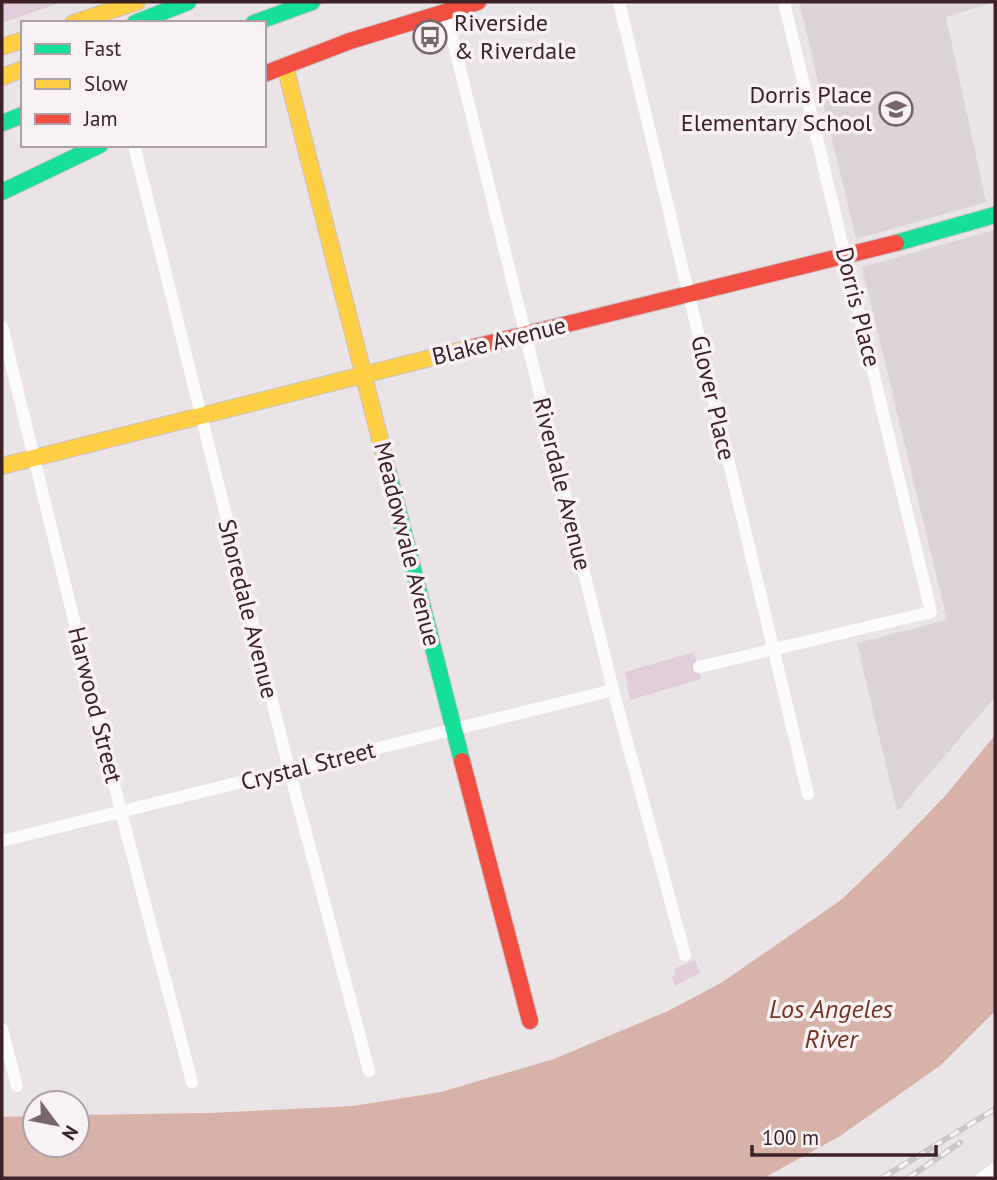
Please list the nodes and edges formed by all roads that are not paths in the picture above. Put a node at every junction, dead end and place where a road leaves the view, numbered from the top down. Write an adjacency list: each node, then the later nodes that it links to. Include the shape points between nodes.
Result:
1 (137, 2): 8 (main road)
2 (188, 2): 9 (main road)
3 (312, 2): 10 (main road)
4 (478, 2): 7 (main road)
5 (619, 2): 24 (street, Glover Place)
6 (784, 2): 23 (street, Dorris Place)
7 (446, 12): 13 (main road); 26 (street, Riverdale Avenue)
8 (79, 21)
9 (140, 21)
10 (260, 21)
11 (21, 41): 12 (main road)
12 (2, 47)
13 (285, 66): 15 (main road); 27 (main road, Meadowvale Avenue)
14 (21, 70): 16 (main road)
15 (266, 73)
16 (2, 77)
17 (21, 116): 18 (main road)
18 (2, 123)
19 (96, 147): 21 (main road)
20 (134, 147): 28 (street, Shoredale Avenue)
21 (2, 192)
22 (995, 215): 23 (main road, Blake Avenue)
23 (846, 256): 24 (main road, Blake Avenue); 31 (street, Dorris Place, via 931,612)
24 (689, 295): 26 (main road, Blake Avenue); 31 (street, Glover Place)
25 (2, 327): 29 (street, Harwood Street)
26 (525, 334): 27 (main road, Blake Avenue); 33 (street, Riverdale Avenue)
27 (365, 374): 28 (main road, Blake Avenue); 34 (main road, Meadowvale Avenue)
28 (200, 416): 29 (main road, Blake Avenue); 35 (street, Shoredale Avenue)
29 (34, 458): 30 (main road, Blake Avenue); 37 (street, Harwood Street)
30 (2, 466)
31 (773, 650): 32 (street); 36 (street, Glover Place)
32 (699, 667)
33 (613, 690): 34 (street, Crystal Street); 39 (street, Riverdale Avenue)
34 (453, 730): 35 (street, Crystal Street); 40 (main road, Meadowvale Avenue)
35 (289, 771): 37 (street, Crystal Street); 42 (street, Shoredale Avenue)
36 (808, 794)
37 (121, 812): 38 (street, Crystal Street); 43 (street, Harwood Street)
38 (2, 841)
39 (685, 955)
40 (530, 1021)
41 (2, 1029): 44 (street)
42 (369, 1072)
43 (191, 1082)
44 (17, 1086)
45 (995, 1169): 46 (street)
46 (982, 1178)

